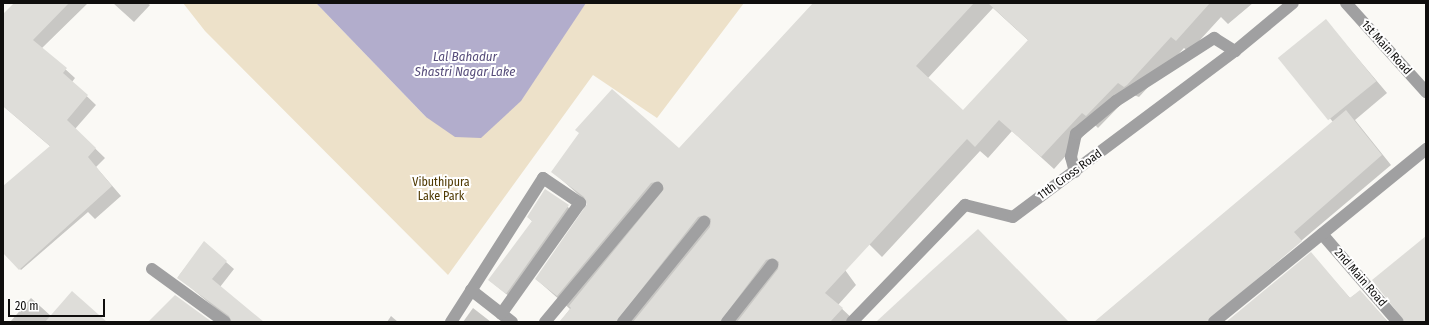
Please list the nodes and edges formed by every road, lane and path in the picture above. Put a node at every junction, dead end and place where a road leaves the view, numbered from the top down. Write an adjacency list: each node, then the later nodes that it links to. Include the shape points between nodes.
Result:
1 (1293, 3): 3 (street, 11th Cross Road)
2 (1346, 3): 4 (street, 1st Main Road)
3 (1235, 51): 6 (street, 11th Cross Road); 6 (street, via 1214,38 1116,101 1076,134 1071,157)
4 (1426, 92)
5 (1426, 148): 9 (street)
6 (1075, 172): 20 (street, 11th Cross Road, via 1013,217 965,205)
7 (657, 188): 17 (street)
8 (704, 222): 18 (street)
9 (1322, 234): 21 (street); 22 (street, 2nd Main Road)
10 (772, 265): 19 (street)
11 (152, 269): 14 (street)
12 (471, 290): 13 (street); 13 (street, via 543,178 580,203); 15 (street)
13 (502, 314): 16 (street)
14 (225, 322)
15 (451, 322)
16 (512, 322)
17 (545, 322)
18 (623, 322)
19 (727, 322)
20 (852, 322)
21 (1214, 322)
22 (1398, 322)

